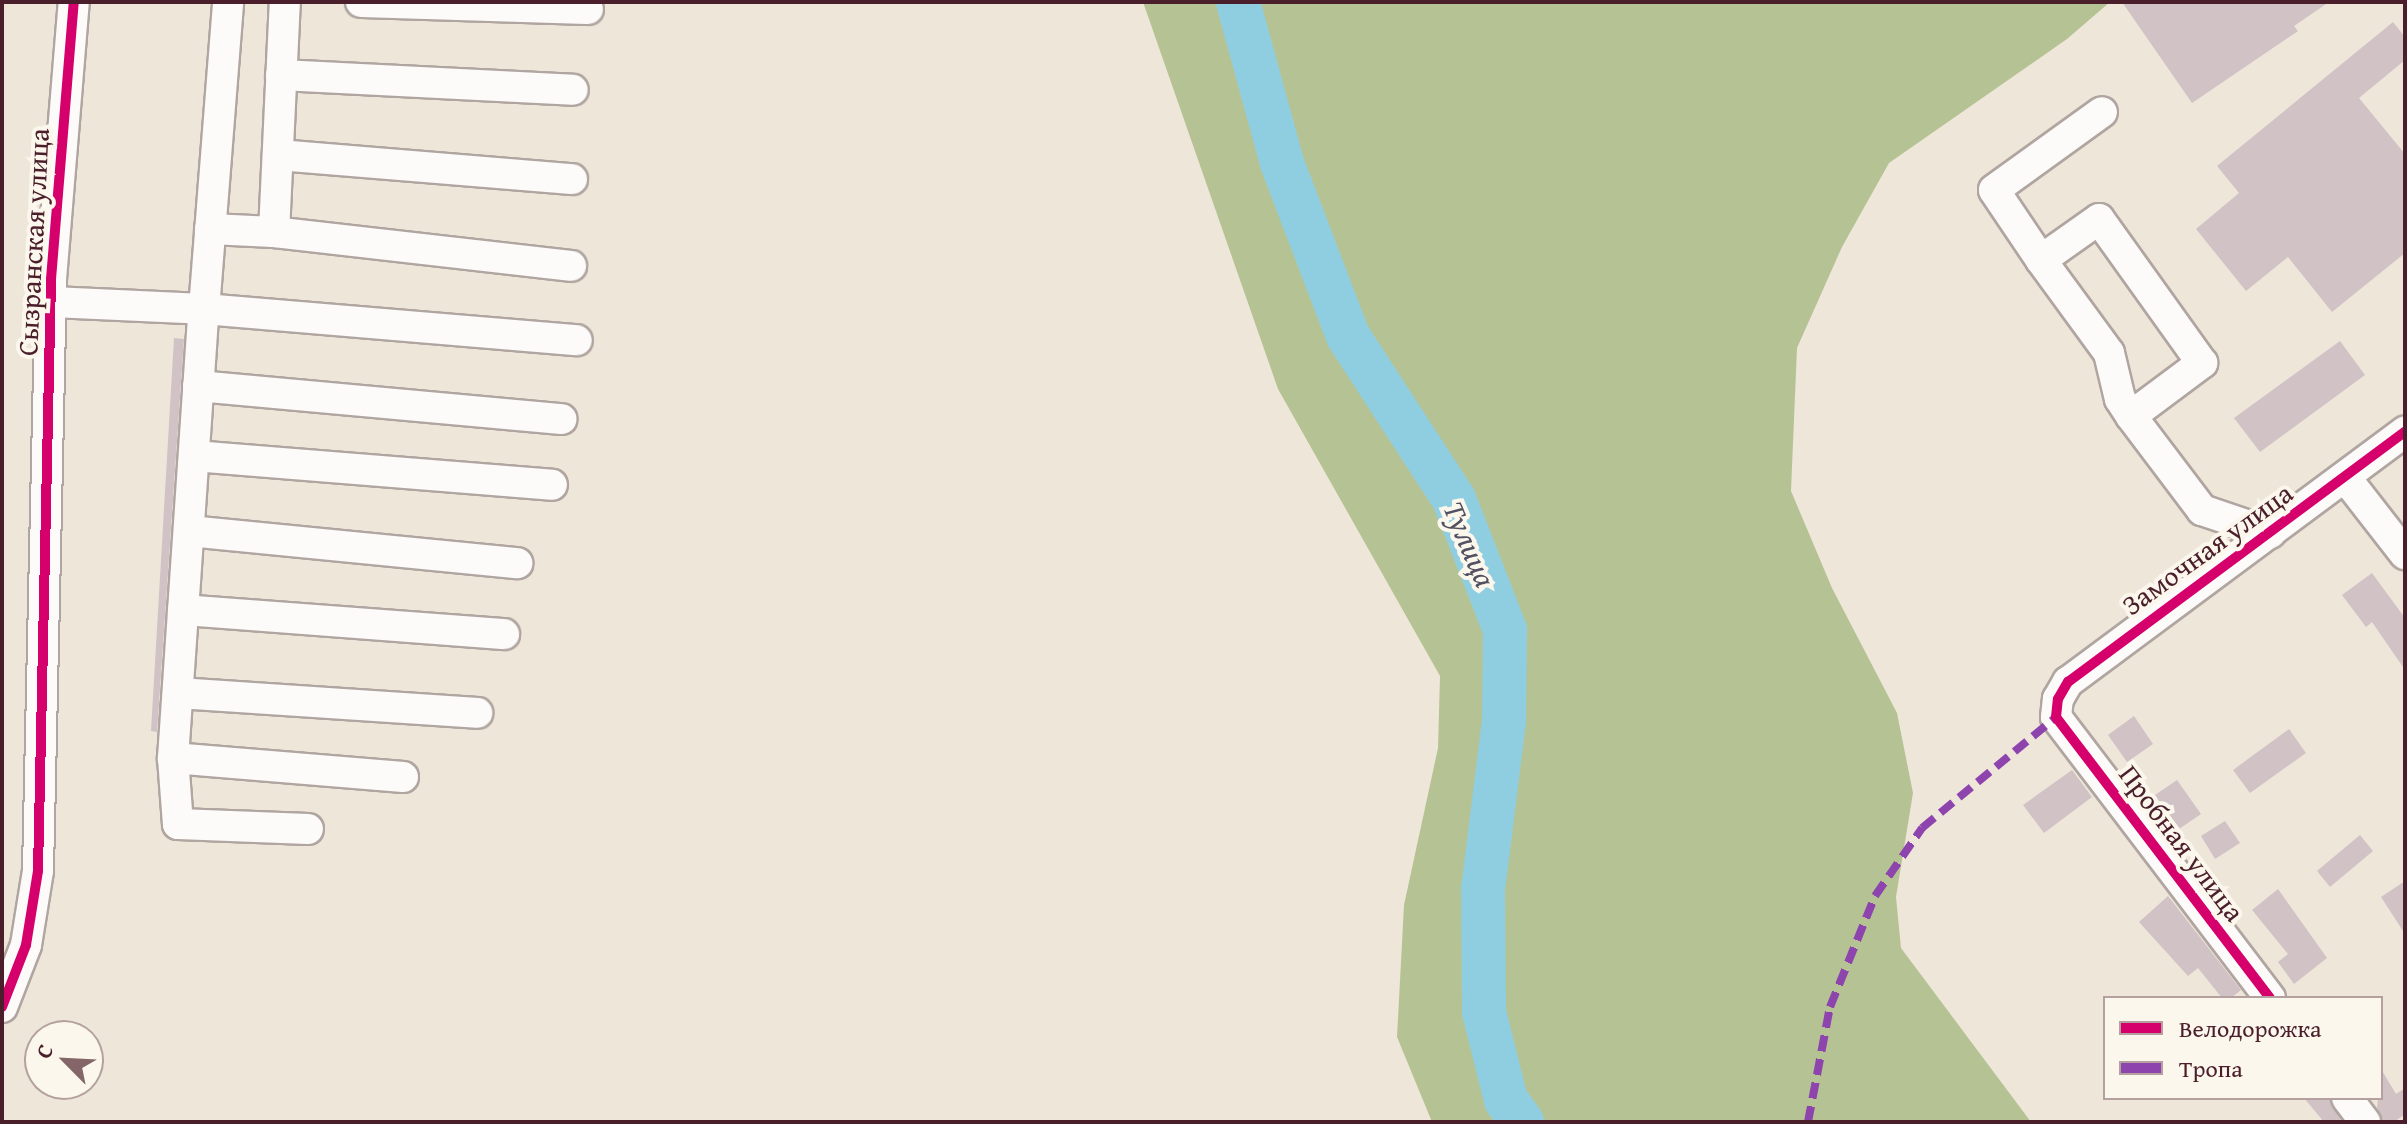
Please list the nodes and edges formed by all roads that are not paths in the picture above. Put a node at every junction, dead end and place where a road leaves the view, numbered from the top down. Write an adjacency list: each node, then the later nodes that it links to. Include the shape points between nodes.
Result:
1 (74, 2): 15 (street, Сызранская улица)
2 (228, 2): 11 (street)
3 (285, 2): 6 (street)
4 (361, 2): 5 (street)
5 (588, 9)
6 (281, 75): 7 (street); 9 (street)
7 (573, 90)
8 (2102, 112): 13 (street, via 1994,190)
9 (278, 155): 10 (street); 12 (street)
10 (572, 179)
11 (210, 229): 12 (street); 16 (street)
12 (274, 232): 14 (street)
13 (2041, 260): 19 (street, via 2109,353 2120,399); 19 (street, via 2099,219 2202,363)
14 (571, 266)
15 (51, 302): 16 (street); 38 (street, Сызранская улица, via 38,871 26,945)
16 (204, 309): 17 (street); 18 (street)
17 (577, 340)
18 (198, 386): 20 (street); 22 (street)
19 (2131, 416): 26 (street, via 2202,510)
20 (562, 419)
21 (2405, 432): 23 (street, Замочная улица)
22 (194, 456): 24 (street); 25 (street)
23 (2345, 477): 26 (street, Замочная улица); 27 (street)
24 (552, 485)
25 (189, 531): 28 (street); 29 (street)
26 (2270, 533): 33 (street, Замочная улица, via 2068,682)
27 (2405, 554)
28 (517, 563)
29 (183, 610): 30 (street); 31 (street)
30 (504, 634)
31 (178, 693): 32 (street); 34 (street)
32 (477, 713)
33 (2056, 717): 37 (street, Пробная улица)
34 (173, 758): 35 (street); 36 (street, via 178,824)
35 (403, 777)
36 (308, 829)
37 (2268, 996)
38 (2, 1007)
39 (2348, 1100): 40 (street)
40 (2365, 1122)

